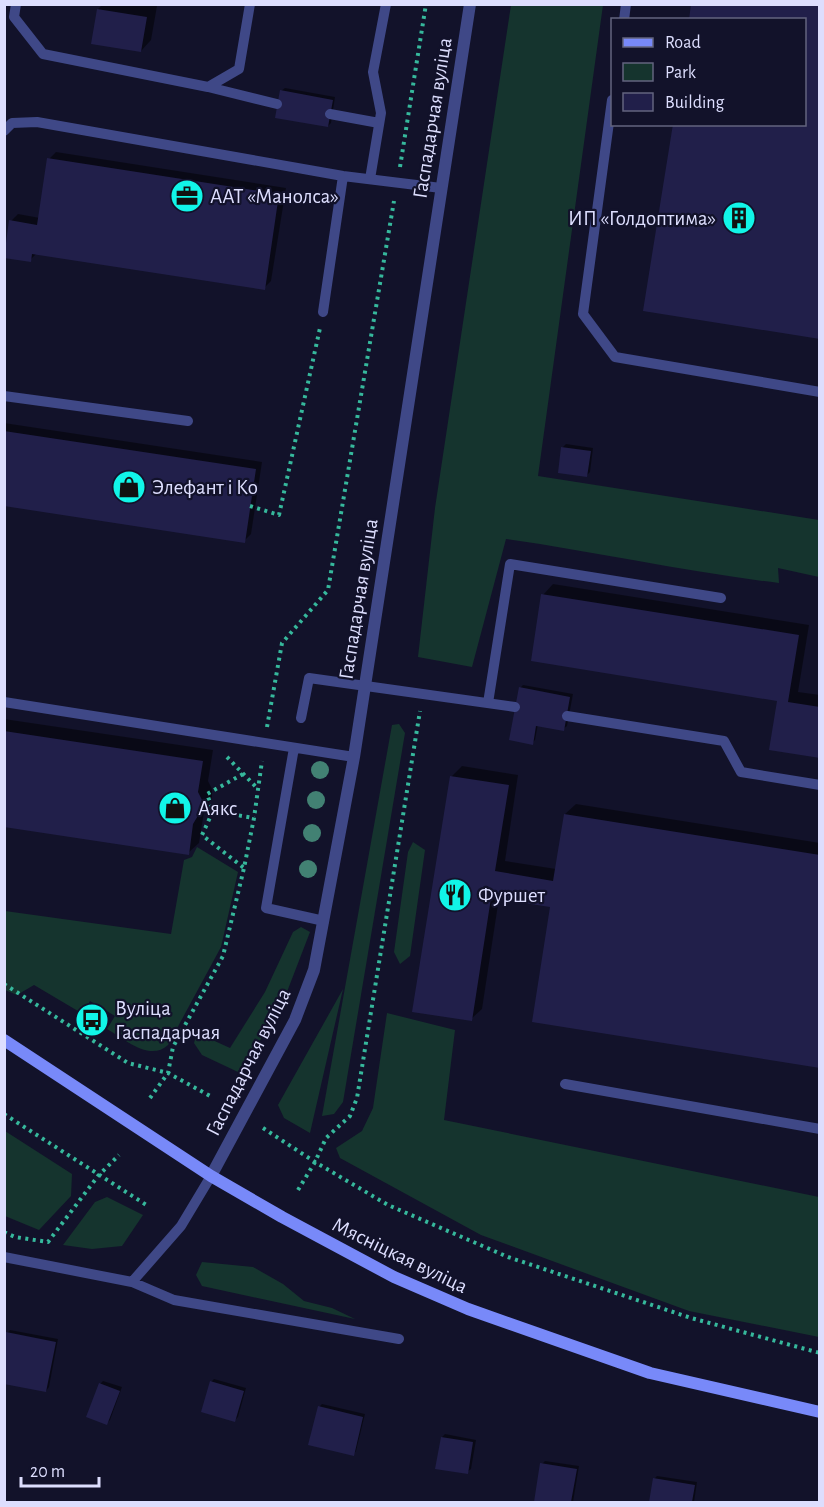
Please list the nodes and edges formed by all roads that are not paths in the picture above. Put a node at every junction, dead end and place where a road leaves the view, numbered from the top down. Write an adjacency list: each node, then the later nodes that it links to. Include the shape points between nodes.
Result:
1 (16, 4): 5 (lane, via 14,17 43,54)
2 (250, 4): 5 (lane, via 239,69)
3 (386, 4): 9 (lane, via 374,72)
4 (470, 4): 13 (street, Гаспадарчая вуліца)
5 (208, 87): 6 (lane)
6 (277, 104)
7 (611, 107): 15 (lane, via 583,314 615,357)
8 (330, 114): 9 (lane)
9 (380, 123): 12 (lane)
10 (4, 131): 11 (lane, via 12,123 37,122)
11 (343, 176): 12 (lane); 14 (lane)
12 (370, 179): 13 (lane)
13 (441, 188): 19 (street, Гаспадарчая вуліца)
14 (323, 312)
15 (819, 392)
16 (4, 396): 17 (lane)
17 (188, 422)
18 (721, 598): 21 (lane, via 510,564)
19 (365, 686): 21 (lane); 24 (lane, via 309,678); 26 (street, Гаспадарчая вуліца)
20 (4, 702): 25 (lane)
21 (488, 703): 22 (lane)
22 (515, 707)
23 (567, 716): 27 (lane, via 724,741 741,772)
24 (301, 718)
25 (294, 748): 26 (lane); 28 (lane, via 266,908)
26 (354, 757): 28 (street, Гаспадарчая вуліца)
27 (819, 785)
28 (324, 921): 32 (street, Гаспадарчая вуліца, via 314,970 295,1020)
29 (4, 1040): 32 (main road, Мясніцкая вуліца)
30 (565, 1084): 31 (lane)
31 (819, 1130)
32 (212, 1176): 34 (lane, via 181,1226); 36 (main road, Мясніцкая вуліца, via 393,1277 468,1309 650,1374)
33 (4, 1257): 34 (lane)
34 (132, 1282): 35 (lane, via 174,1300)
35 (399, 1339)
36 (819, 1412)

